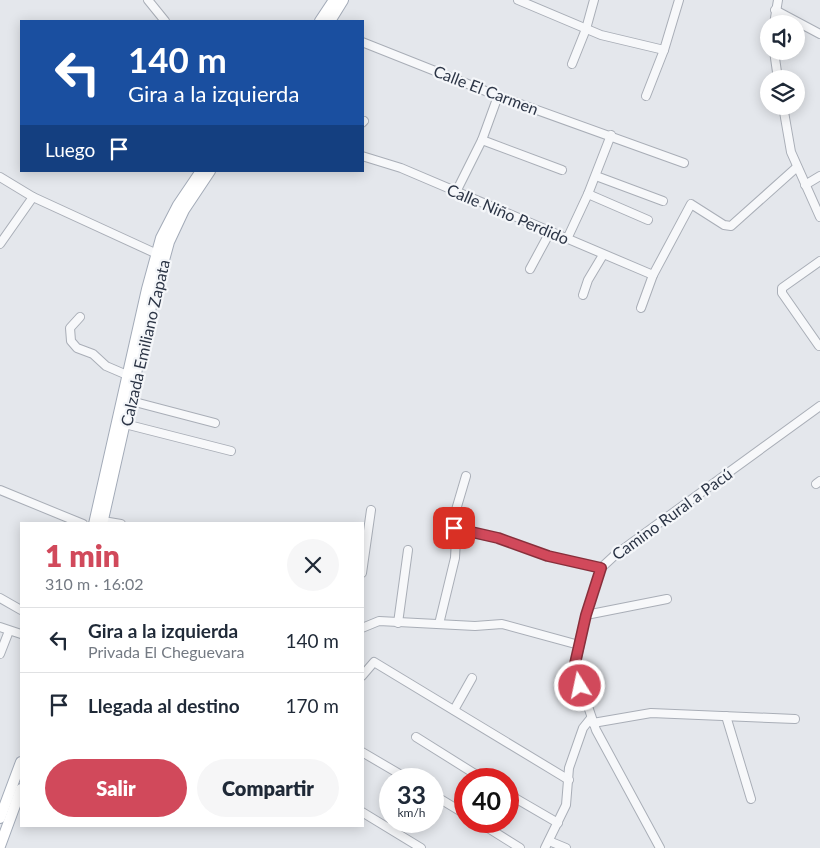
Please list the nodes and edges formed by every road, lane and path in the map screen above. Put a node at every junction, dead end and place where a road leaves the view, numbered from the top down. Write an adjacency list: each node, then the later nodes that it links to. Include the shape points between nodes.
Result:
1 (148, 0): 10 (street)
2 (334, 0): 11 (main road)
3 (343, 0): 12 (main road)
4 (518, 0): 13 (street)
5 (594, 0): 13 (street)
6 (679, 0): 16 (street)
7 (778, 0): 8 (street)
8 (775, 10): 9 (street); 14 (street)
9 (775, 15)
10 (164, 20)
11 (321, 20)
12 (331, 20)
13 (586, 29): 16 (street); 17 (street)
14 (820, 34)
15 (364, 43): 18 (street, Calle El Carmen)
16 (664, 50): 19 (street)
17 (572, 64)
18 (498, 96): 21 (street, Calle El Carmen); 22 (street)
19 (646, 96)
20 (785, 115): 25 (street)
21 (611, 135): 24 (street, Calle El Carmen); 29 (street)
22 (482, 140): 26 (street); 33 (street)
23 (364, 157): 33 (street, Calle Niño Perdido, via 396,166)
24 (684, 163)
25 (797, 167): 32 (street); 46 (street, via 731,226 724,226 691,204)
26 (562, 170)
27 (209, 172): 52 (main road, Calzada Emiliano Zapata, via 184,210 169,242)
28 (196, 173): 42 (main road, Calzada Emiliano Zapata, via 167,224)
29 (596, 176): 34 (street); 36 (street)
30 (820, 176): 32 (street)
31 (0, 177): 35 (street)
32 (805, 185): 37 (street)
33 (456, 192): 39 (street, Calle Niño Perdido)
34 (588, 194): 38 (street); 40 (street)
35 (33, 197): 41 (street); 42 (street)
36 (663, 201)
37 (820, 217)
38 (648, 220)
39 (550, 232): 40 (street, Calle Niño Perdido); 45 (street)
40 (567, 239): 43 (street, Calle Niño Perdido)
41 (0, 244)
42 (157, 254): 51 (main road, Calzada Emiliano Zapata)
43 (603, 255): 46 (street, Calle Niño Perdido); 47 (street)
44 (820, 261): 50 (street, via 782,288 782,293)
45 (530, 269)
46 (652, 275): 48 (street)
47 (583, 295)
48 (641, 308)
49 (80, 317): 51 (street, via 70,328 70,341 106,366)
50 (819, 346)
51 (127, 375): 61 (main road, Calzada Emiliano Zapata)
52 (131, 401): 54 (street); 55 (main road, Calzada Emiliano Zapata)
53 (820, 406): 66 (street, Camino Rural a Pacú)
54 (215, 423)
55 (125, 424): 56 (street); 62 (main road, Calzada Emiliano Zapata)
56 (231, 451)
57 (466, 476): 63 (street, via 453,520)
58 (0, 490): 60 (street)
59 (371, 510): 65 (street)
60 (78, 522)
61 (100, 522)
62 (100, 522)
63 (454, 528): 66 (street); 72 (street, via 455,558)
64 (408, 550): 71 (street)
65 (364, 559)
66 (601, 568): 70 (street, Camino Rural a Pacú)
67 (0, 598): 69 (street)
68 (667, 599): 70 (street)
69 (20, 609)
70 (586, 615): 77 (street, Camino Rural a Pacú)
71 (398, 624): 72 (street); 74 (street, via 379,621)
72 (439, 624): 77 (street, via 502,624)
73 (0, 627): 75 (street)
74 (364, 627)
75 (10, 631): 76 (street); 78 (street)
76 (20, 634)
77 (579, 645): 84 (street, Camino Rural a Pacú, via 574,668)
78 (0, 654)
79 (364, 674): 81 (street, via 374,662)
80 (472, 678): 81 (street)
81 (454, 710): 90 (street)
82 (726, 716): 83 (street); 84 (street, via 651,713); 92 (street)
83 (795, 719)
84 (592, 721): 90 (street, via 583,728 569,768); 103 (street, Camino Rural a Pacú)
85 (416, 737): 89 (street)
86 (364, 753): 88 (street)
87 (20, 765): 95 (main road)
88 (389, 768)
89 (465, 768)
90 (569, 780): 96 (street, via 566,805)
91 (20, 792): 99 (main road)
92 (752, 799)
93 (519, 800): 96 (street)
94 (364, 813): 100 (street)
95 (0, 818)
96 (558, 823): 98 (street)
97 (496, 833): 101 (street)
98 (547, 844): 102 (street)
99 (0, 846)
100 (421, 848)
101 (520, 848)
102 (566, 848)
103 (660, 848)

